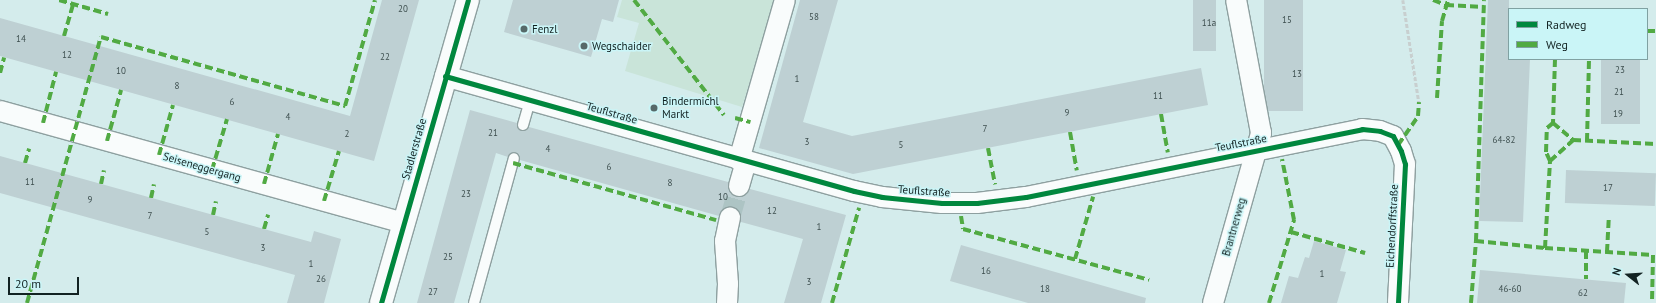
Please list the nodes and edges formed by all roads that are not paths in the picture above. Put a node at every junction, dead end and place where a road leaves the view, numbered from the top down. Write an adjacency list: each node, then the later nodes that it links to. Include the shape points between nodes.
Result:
1 (468, 0): 4 (main road, Stadlerstraße)
2 (785, 0): 11 (street)
3 (1236, 0): 8 (street, Teuflstraße, via 1261,133)
4 (446, 76): 5 (street, Teuflstraße); 14 (main road, Stadlerstraße)
5 (530, 101): 7 (lane); 11 (street, Teuflstraße)
6 (0, 111): 14 (street, Seiseneggergang)
7 (523, 125)
8 (1256, 150): 9 (street, Teuflstraße, via 1362,129 1380,131 1393,136); 11 (street, Teuflstraße, via 1026,197 977,203 942,203 882,197); 18 (street, Brantnerweg)
9 (1402, 151): 19 (street, Eichendorffstraße, via 1405,164)
10 (514, 158): 16 (lane)
11 (743, 160): 12 (street)
12 (739, 186)
13 (730, 218): 17 (street, via 725,241)
14 (404, 223): 15 (main road, Stadlerstraße)
15 (381, 303)
16 (474, 303)
17 (727, 303)
18 (1213, 303)
19 (1398, 303)

